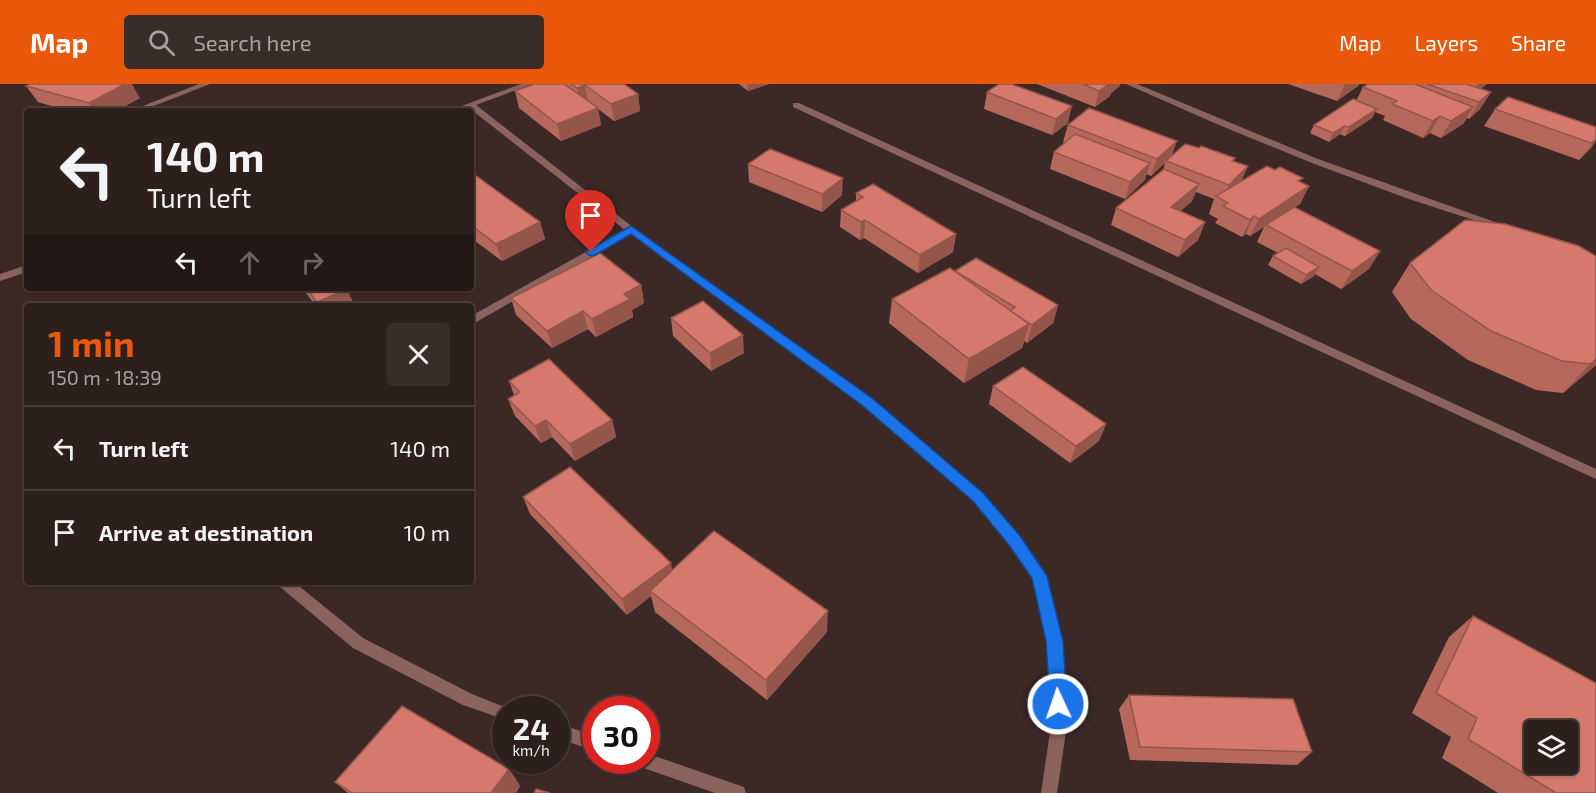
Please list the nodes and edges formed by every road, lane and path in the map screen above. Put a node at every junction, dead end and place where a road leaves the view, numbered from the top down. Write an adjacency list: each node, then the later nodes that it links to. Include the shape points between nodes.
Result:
1 (206, 84): 6 (street)
2 (528, 84): 4 (street)
3 (1130, 84): 9 (street, via 1326,166)
4 (470, 104): 7 (street); 8 (street)
5 (796, 105): 13 (street)
6 (142, 108)
7 (460, 108)
8 (631, 230): 12 (street); 18 (street, via 868,402 978,497 1015,540 1039,576 1055,641 1059,725)
9 (1517, 231)
10 (24, 269): 11 (street)
11 (0, 278)
12 (474, 319)
13 (1596, 474)
14 (288, 585): 15 (street, via 358,643 468,700)
15 (492, 708)
16 (660, 766): 17 (street)
17 (738, 793)
18 (1049, 793)

